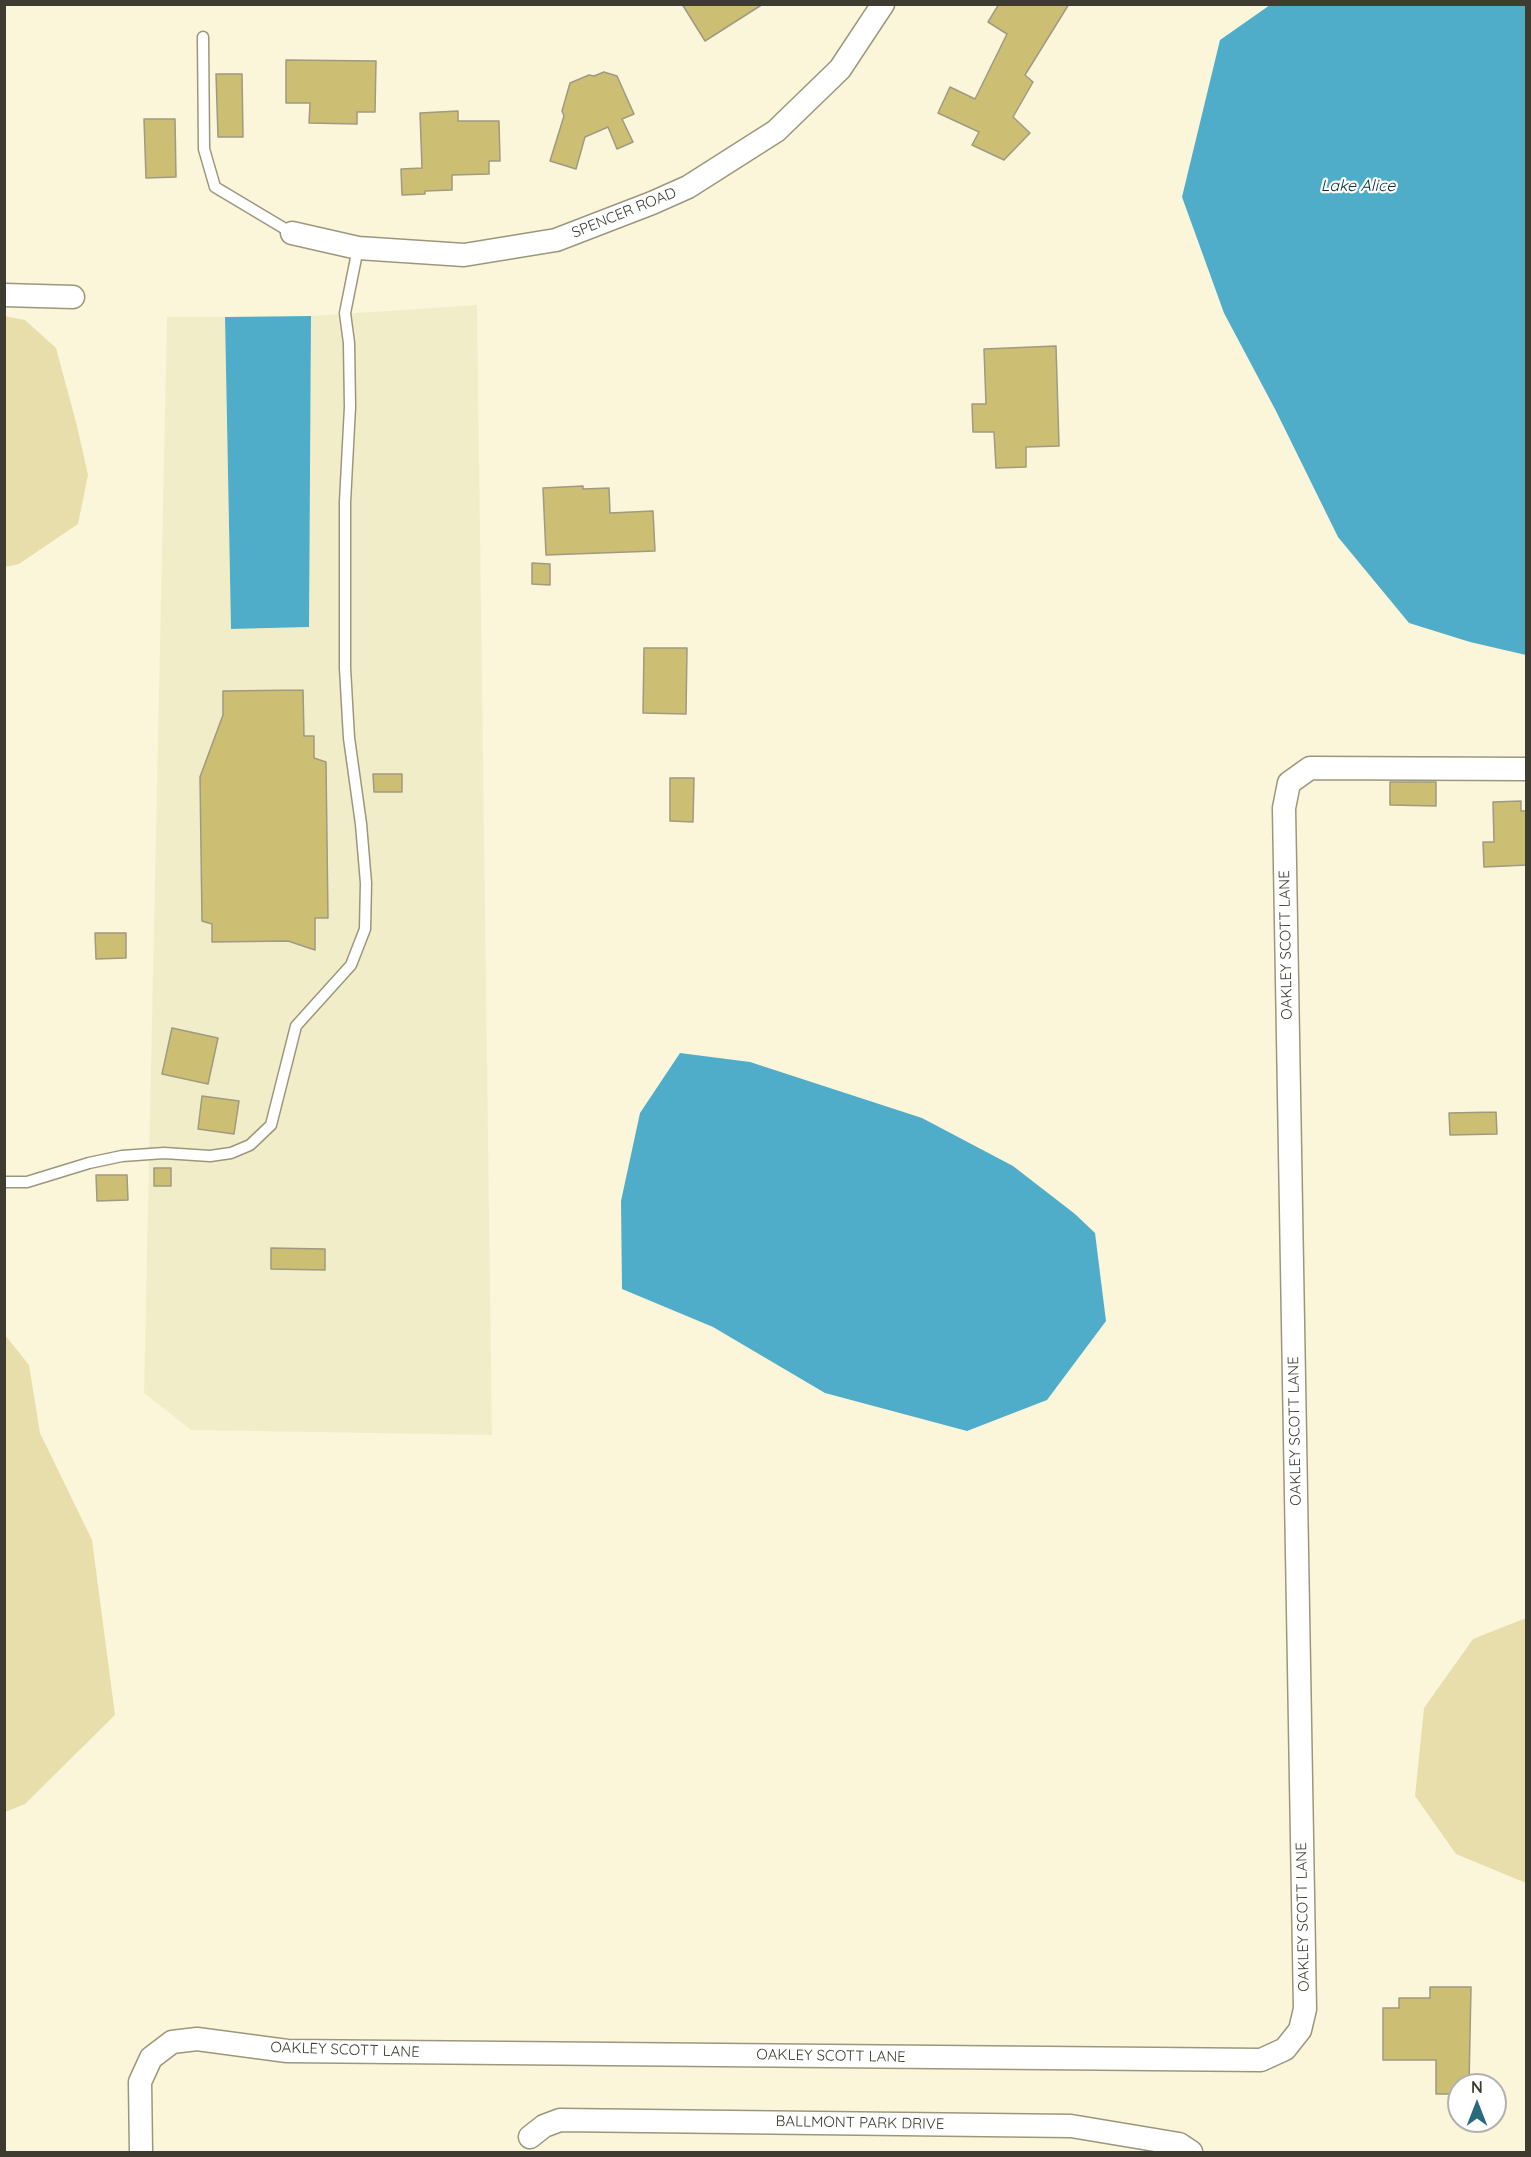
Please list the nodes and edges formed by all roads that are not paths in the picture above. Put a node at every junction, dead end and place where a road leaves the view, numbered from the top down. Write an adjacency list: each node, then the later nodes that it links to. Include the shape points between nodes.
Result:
1 (883, 4): 4 (street, SPENCER ROAD, via 840,69 776,131 688,187 652,204 556,240 464,255)
2 (203, 37): 3 (lane, via 204,149 215,187)
3 (292, 233): 4 (street, SPENCER ROAD)
4 (358, 248): 8 (lane, via 345,313 350,343 345,668 366,883 362,938 351,965 296,1026 271,1125 250,1145 210,1156 122,1156 27,1182)
5 (4, 295): 6 (street)
6 (73, 297)
7 (1527, 769): 10 (street, OAKLEY SCOTT LANE, via 1310,768 1289,783 1284,808 1305,2009 1300,2030 1285,2049 1261,2060 298,2051 197,2039 172,2042 151,2058 140,2082)
8 (4, 1182)
9 (530, 2137): 11 (street, BALLMONT PARK DRIVE, via 560,2120 1071,2126 1179,2144)
10 (141, 2152)
11 (1191, 2152)

